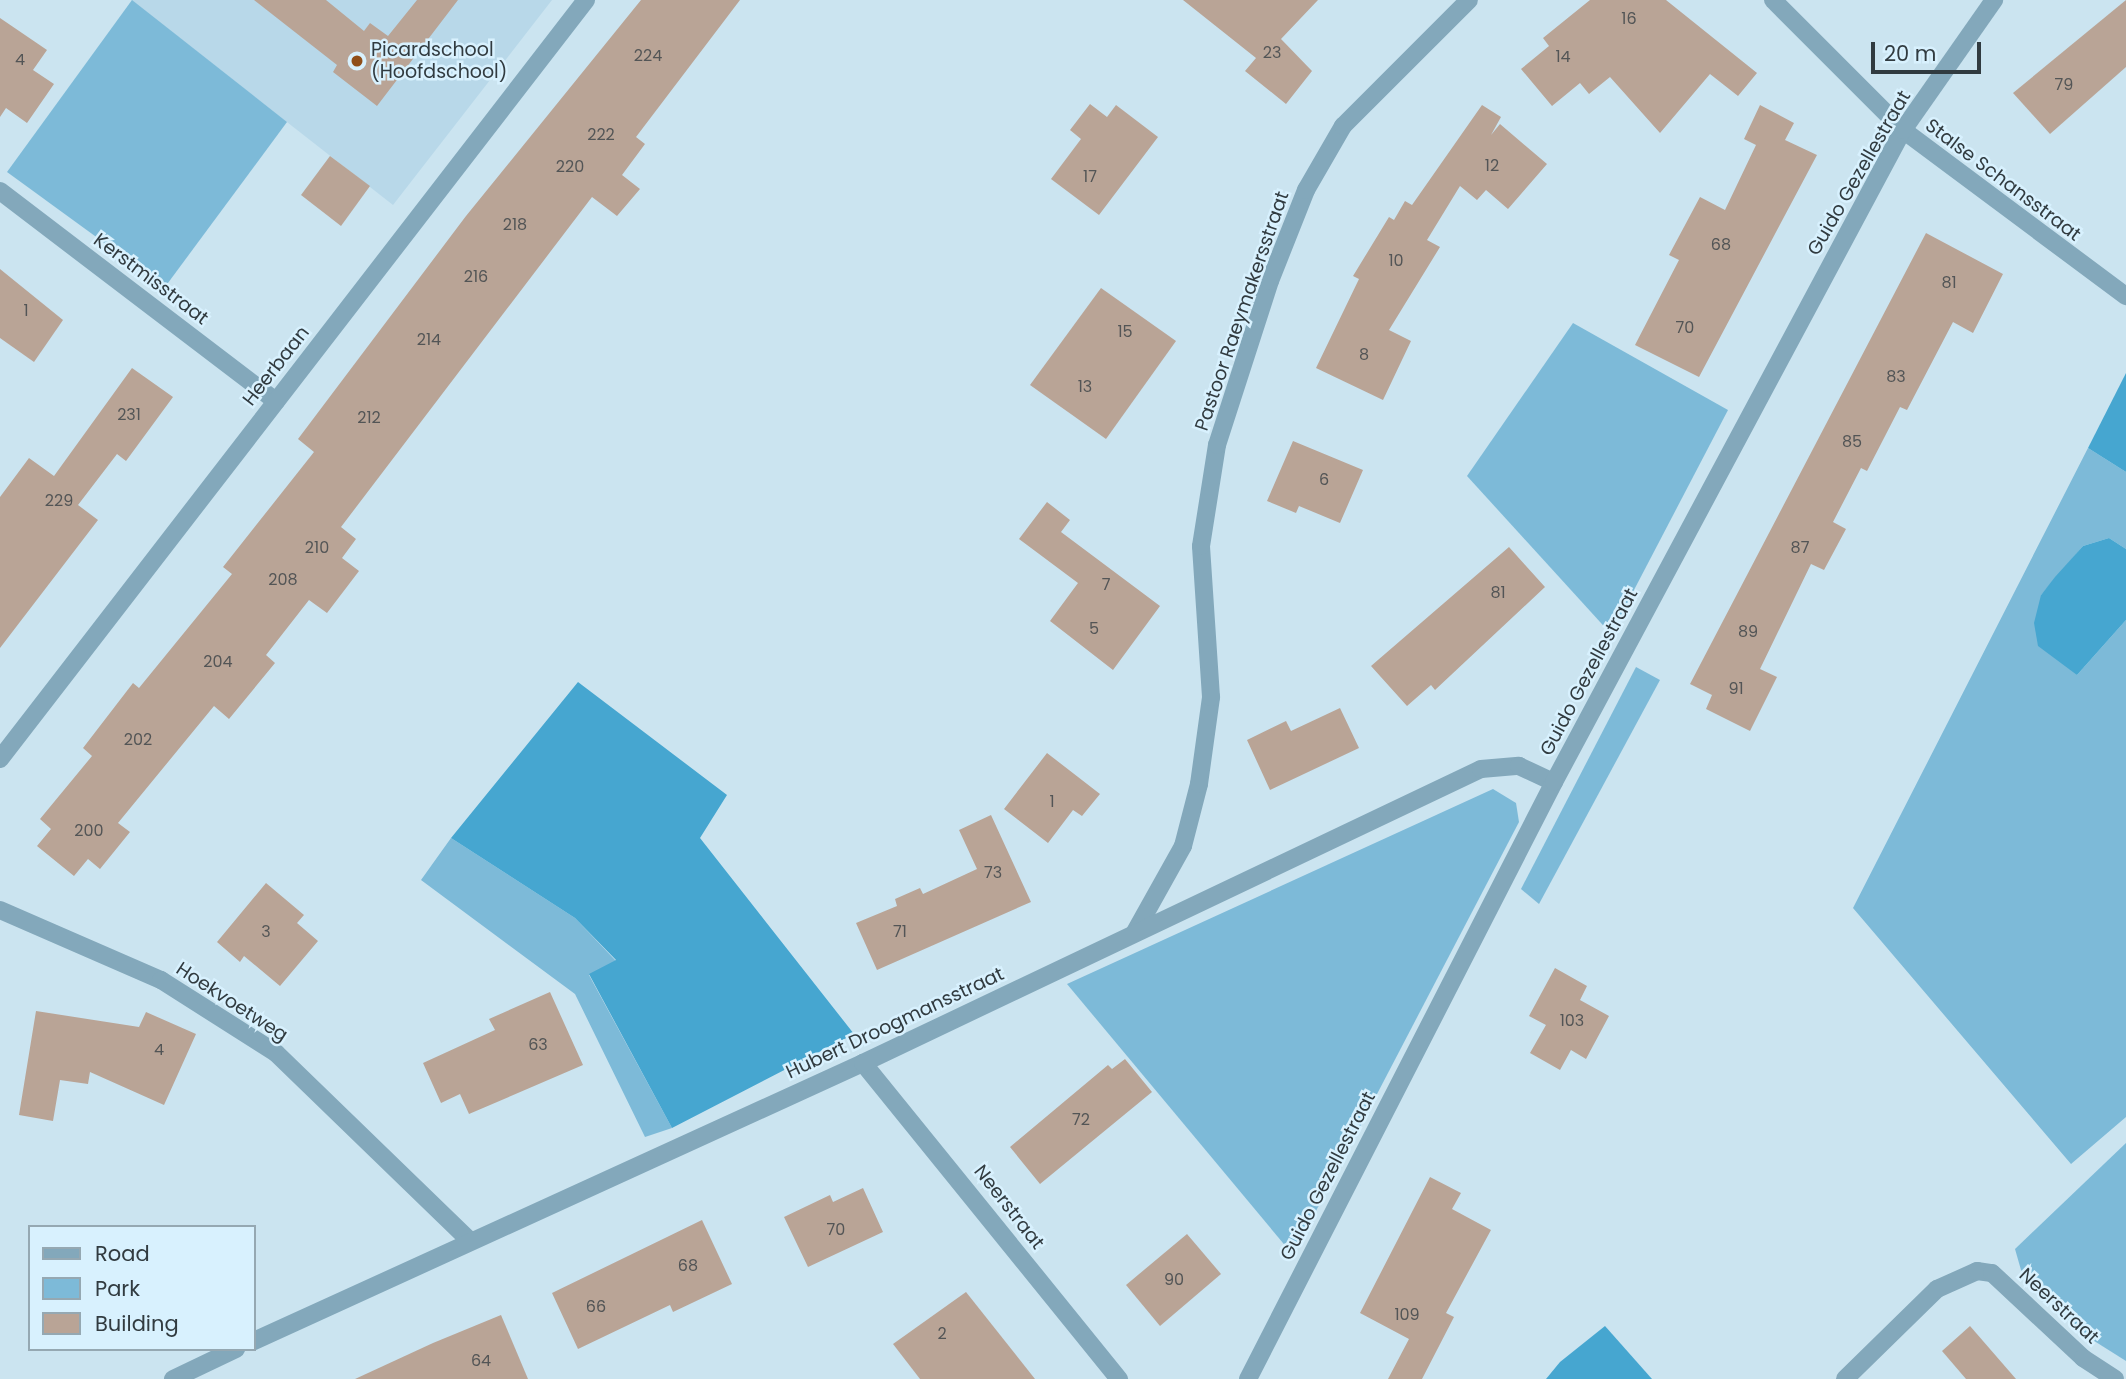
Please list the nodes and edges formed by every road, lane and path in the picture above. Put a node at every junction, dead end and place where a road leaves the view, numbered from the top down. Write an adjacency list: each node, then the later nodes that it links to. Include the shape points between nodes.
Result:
1 (586, 0): 8 (street, Heerbaan)
2 (1469, 0): 12 (street, Pastoor Raeymakersstraat, via 1343,126 1306,190 1270,281 1217,445 1201,546 1211,697 1199,784 1183,846)
3 (1773, 0): 5 (street, Stalse Schansstraat)
4 (1994, 0): 5 (street, Guido Gezellestraat)
5 (1903, 130): 7 (street, Stalse Schansstraat); 10 (street, Guido Gezellestraat)
6 (0, 191): 8 (street, Kerstmisstraat)
7 (2126, 296)
8 (276, 401): 9 (street, Heerbaan)
9 (0, 759)
10 (1554, 782): 12 (street, Hubert Droogmansstraat, via 1519,766 1481,769); 19 (street, Guido Gezellestraat)
11 (0, 910): 14 (street, Hoekvoetweg, via 161,981 276,1053)
12 (1135, 932): 13 (street, Hubert Droogmansstraat)
13 (863, 1063): 14 (street, Hubert Droogmansstraat); 18 (street, Neerstraat)
14 (468, 1239): 15 (street, Hubert Droogmansstraat)
15 (256, 1340)
16 (232, 1351): 17 (street)
17 (173, 1379)
18 (1119, 1379)
19 (1248, 1379)
20 (1845, 1379): 21 (street, Neerstraat, via 1937,1289 1977,1271 1992,1273 2083,1358)
21 (2115, 1379)

